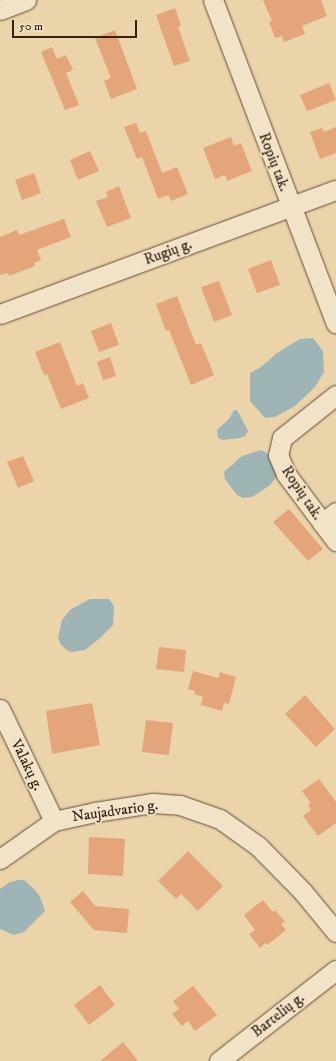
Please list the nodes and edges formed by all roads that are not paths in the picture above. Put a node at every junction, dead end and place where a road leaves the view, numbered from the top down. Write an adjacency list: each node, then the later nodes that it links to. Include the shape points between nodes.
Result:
1 (26, 0): 3 (street)
2 (213, 0): 5 (street, Ropių tak.)
3 (0, 10)
4 (336, 190): 5 (street, Rugių g.)
5 (291, 206): 6 (street, Rugių g.); 7 (street, Ropių tak.)
6 (0, 314)
7 (336, 323)
8 (336, 395): 9 (street, Ropių tak., via 282,438 278,455 286,474)
9 (329, 517): 10 (street, Ropių tak.)
10 (336, 541)
11 (0, 709): 12 (street, Valakų g.)
12 (54, 821): 13 (street, Naujadvario g.); 14 (street, Naujadvario g., via 152,803 180,805 220,819 258,846 303,892)
13 (0, 859)
14 (336, 932)
15 (336, 970): 16 (street, Bartelių g.)
16 (219, 1061)

